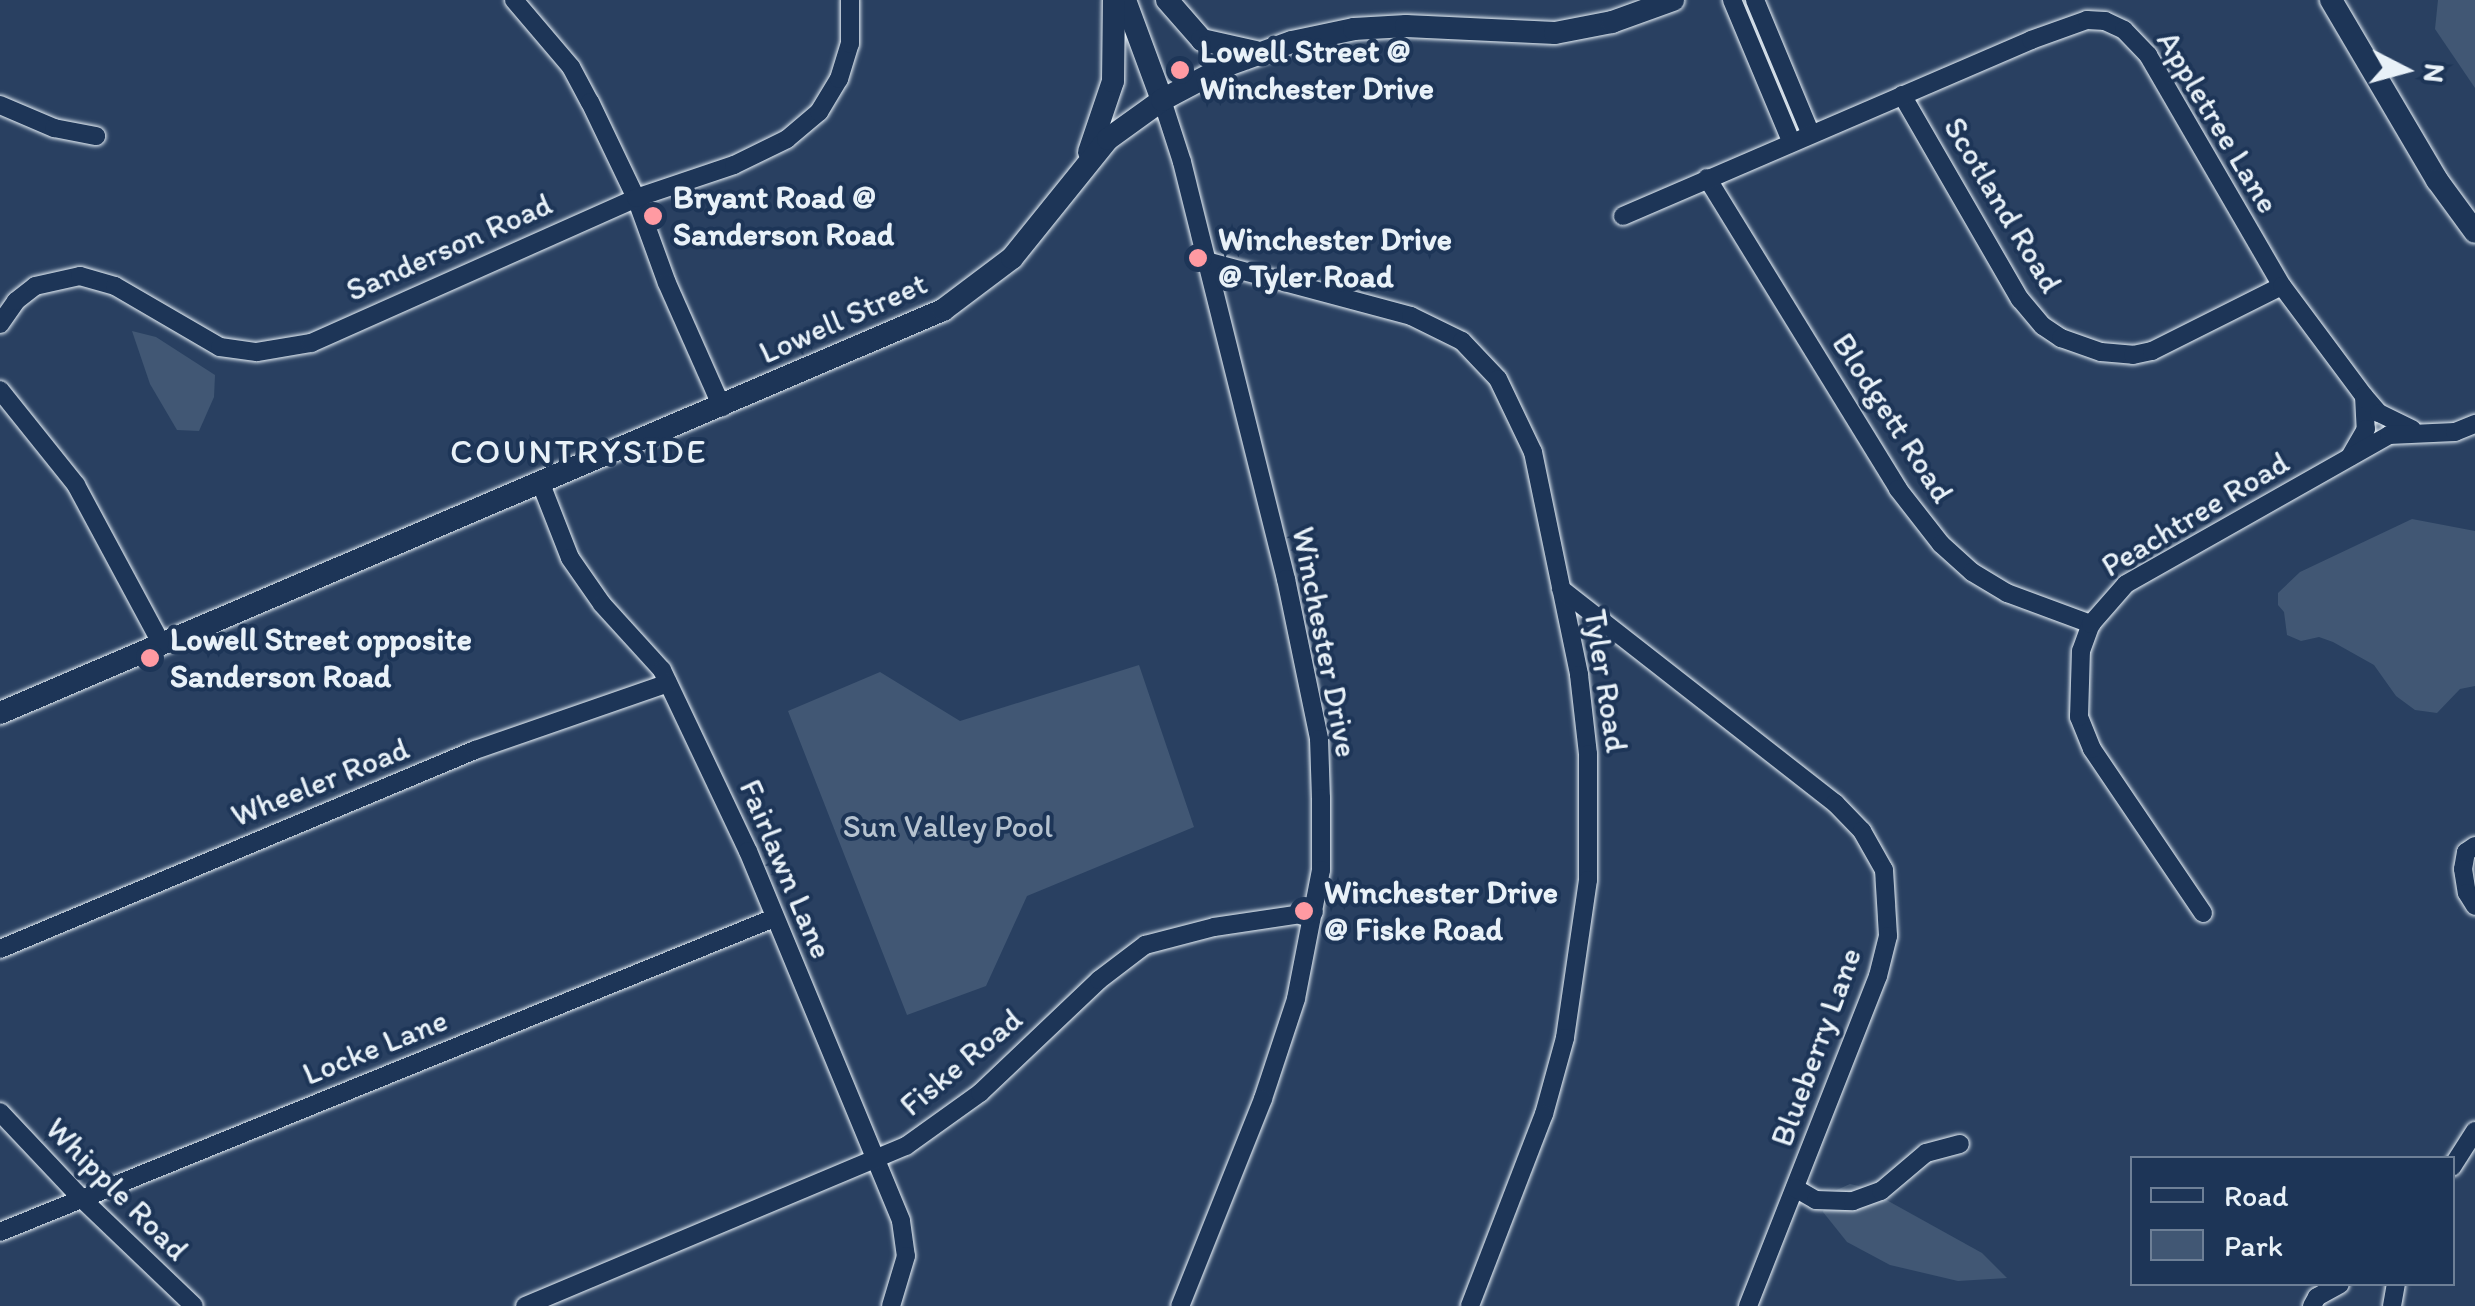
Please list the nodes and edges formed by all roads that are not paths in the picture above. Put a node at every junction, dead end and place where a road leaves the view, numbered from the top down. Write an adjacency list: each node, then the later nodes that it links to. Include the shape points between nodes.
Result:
1 (514, 0): 18 (street, via 571,67)
2 (850, 0): 18 (street, Sanderson Road, via 852,26 839,79 804,127 734,165)
3 (1114, 0): 19 (main road, via 1117,46 1108,103)
4 (1126, 0): 12 (main road)
5 (1167, 0): 10 (main road, via 1202,40)
6 (1673, 0): 10 (main road, Lowell Street, via 1568,32 1381,27 1326,33)
7 (1732, 0): 16 (street)
8 (1755, 0): 14 (street)
9 (2331, 0): 21 (main road)
10 (1260, 52): 12 (main road, Lowell Street)
11 (1902, 95): 14 (street, Appletree Lane); 23 (street, Scotland Road, via 2020,298 2060,338 2101,352 2152,351); 23 (street, Appletree Lane, via 2066,26 2105,21 2124,30 2148,56)
12 (1162, 100): 19 (main road, Lowell Street, via 1100,147); 22 (street, Winchester Drive)
13 (0, 105): 15 (street, via 54,128)
14 (1810, 132): 16 (street, Appletree Lane)
15 (96, 136)
16 (1791, 141): 17 (street, Appletree Lane)
17 (1707, 178): 20 (street, Appletree Lane); 33 (street, Blodgett Road, via 1898,489 1941,544 2007,592)
18 (636, 198): 24 (street, Sanderson Road, via 296,347 245,351 209,343 115,286 80,276 35,286); 27 (street)
19 (1053, 208): 27 (main road, Lowell Street, via 998,271 943,310)
20 (1623, 216)
21 (2475, 232)
22 (1206, 261): 32 (street, Tyler Road, via 1411,316 1462,341 1516,408 1533,452); 39 (street, Winchester Drive, via 1319,739 1321,870)
23 (2282, 286): 26 (street, Appletree Lane)
24 (0, 324)
25 (0, 390): 34 (street, via 76,485)
26 (2364, 396): 29 (street, Appletree Lane, via 2379,413); 30 (street, via 2366,429)
27 (722, 407): 31 (main road, Lowell Street)
28 (2475, 424): 29 (street, Peachtree Road, via 2455,432)
29 (2418, 430): 30 (street, Peachtree Road, via 2389,435)
30 (2350, 456): 33 (street, Peachtree Road, via 2126,584)
31 (540, 484): 34 (main road, Lowell Street); 35 (street, Fairlawn Lane, via 570,558)
32 (1561, 589): 48 (street, Blueberry Lane, via 1835,803 1862,831 1884,870 1888,936 1878,976); 56 (street, Tyler Road, via 1588,754 1592,826 1582,936 1544,1114)
33 (2091, 624): 40 (street, Peachtree Road, via 2081,651 2079,717 2092,749)
34 (162, 645): 36 (main road, Lowell Street)
35 (668, 683): 41 (street, Fairlawn Lane); 42 (street, Wheeler Road, via 475,750)
36 (0, 713)
37 (2475, 846): 38 (street, via 2466,852 2463,869)
38 (2475, 906)
39 (1314, 912): 46 (street, Fiske Road, via 1184,933 1146,946 1099,980 956,1112); 55 (street, Winchester Drive, via 1276,1062)
40 (2203, 913)
41 (774, 918): 46 (street, Fairlawn Lane); 49 (street, Locke Lane)
42 (0, 949)
43 (0, 1112): 49 (street, Whipple Road)
44 (2475, 1131): 47 (street)
45 (1960, 1144): 48 (street, via 1926,1153 1881,1192 1853,1201 1816,1200)
46 (877, 1158): 53 (street, Fiske Road); 54 (street, Fairlawn Lane, via 906,1242)
47 (2455, 1162)
48 (1794, 1188): 57 (street, Blueberry Lane)
49 (80, 1198): 50 (street, Locke Lane); 52 (street, Whipple Road)
50 (0, 1232)
51 (2336, 1286): 58 (street, via 2316,1296)
52 (194, 1306)
53 (524, 1306)
54 (890, 1306)
55 (1180, 1306)
56 (1470, 1306)
57 (1748, 1306)
58 (2312, 1306)

